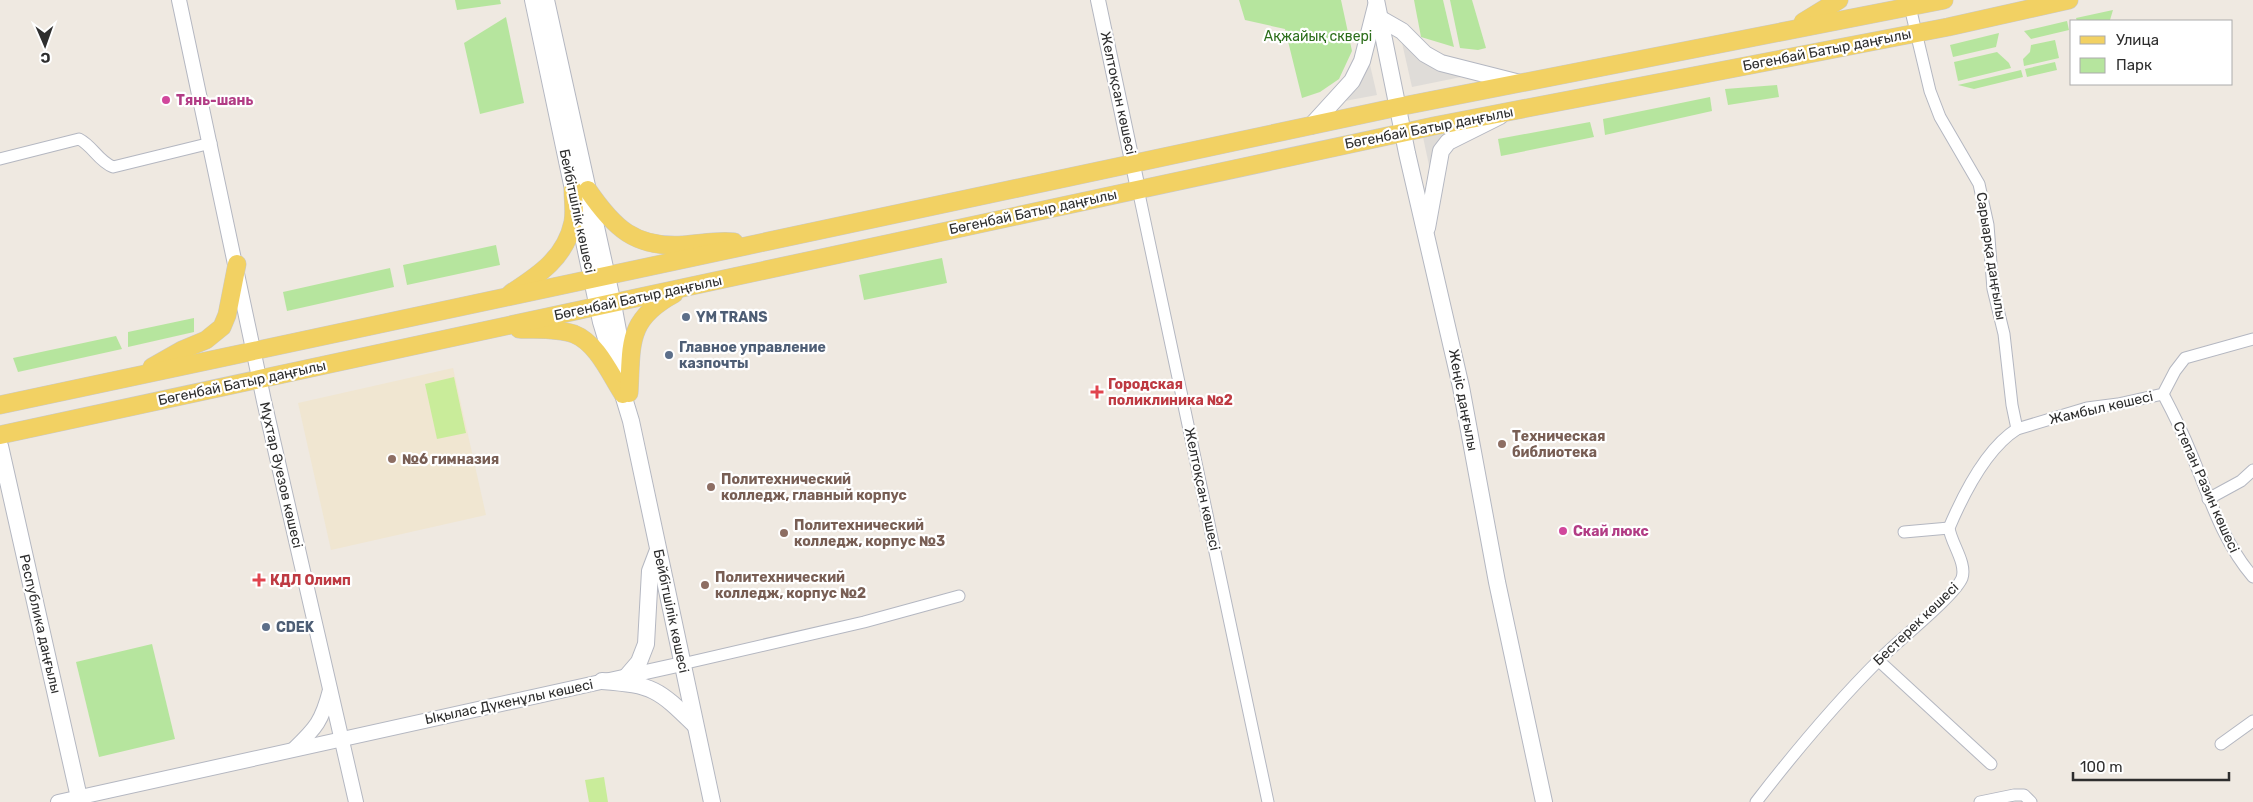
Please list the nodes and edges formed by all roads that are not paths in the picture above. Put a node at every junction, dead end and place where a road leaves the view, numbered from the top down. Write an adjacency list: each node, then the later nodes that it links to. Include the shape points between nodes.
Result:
1 (179, 0): 17 (street, Мұхтар Әуезов көшесі)
2 (532, 0): 21 (main road, Бейбітшілік көшесі)
3 (546, 0): 21 (main road, Бейбітшілік көшесі)
4 (1098, 0): 19 (street, Желтоқсан көшесі)
5 (1839, 0): 10 (main road)
6 (1944, 0): 8 (main road, Бөгенбай Батыр даңғылы)
7 (2069, 0): 11 (main road, Бөгенбай Батыр даңғылы)
8 (1909, 3): 10 (main road, Бөгенбай Батыр даңғылы); 11 (street, Сарыарқа даңғылы)
9 (1378, 8): 12 (main road, via 1425,54 1441,63); 13 (main road, Жеңіс даңғылы); 15 (main road, via 1362,61 1352,81)
10 (1789, 31): 12 (main road, Бөгенбай Батыр даңғылы)
11 (1916, 33): 14 (main road, Бөгенбай Батыр даңғылы); 37 (street, Сарыарқа даңғылы, via 1940,117 1979,184 1988,225 1993,289 2004,334)
12 (1520, 83): 13 (main road, Бөгенбай Батыр даңғылы)
13 (1398, 107): 15 (main road, Бөгенбай Батыр даңғылы); 16 (main road, Жеңіс даңғылы)
14 (1511, 111): 16 (main road, Бөгенбай Батыр даңғылы); 22 (main road, via 1448,142 1441,151)
15 (1310, 126): 19 (main road, Бөгенбай Батыр даңғылы)
16 (1403, 132): 20 (main road, Бөгенбай Батыр даңғылы); 22 (main road, Жеңіс даңғылы)
17 (211, 143): 18 (street, via 113,167 102,163 89,144 80,139); 24 (street, Мұхтар Әуезов көшесі)
18 (0, 159)
19 (1132, 164): 20 (street, Желтоқсан көшесі); 23 (main road, Бөгенбай Батыр даңғылы)
20 (1138, 189): 26 (main road, Бөгенбай Батыр даңғылы); 62 (street, Желтоқсан көшесі)
21 (580, 190): 23 (main road, via 607,217 642,241 656,245 684,245 719,240); 25 (main road, Бейбітшілік көшесі); 27 (main road, via 573,222 561,253 541,274)
22 (1426, 233): 63 (main road, Жеңіс даңғылы, via 1461,387 1497,582)
23 (754, 245): 25 (main road, Бөгенбай Батыр даңғылы)
24 (236, 264): 31 (street, Мұхтар Әуезов көшесі); 32 (main road, via 222,327 206,340)
25 (599, 278): 27 (main road, Бөгенбай Батыр даңғылы); 28 (main road, Бейбітшілік көшесі)
26 (687, 288): 28 (main road, Бөгенбай Батыр даңғылы); 34 (main road, via 661,301 642,317 634,334)
27 (500, 300): 31 (main road, Бөгенбай Батыр даңғылы)
28 (606, 305): 29 (main road, Бөгенбай Батыр даңғылы); 34 (main road, Бейбітшілік көшесі)
29 (498, 328): 33 (main road, Бөгенбай Батыр даңғылы); 34 (main road, via 574,334 589,343)
30 (2253, 339): 35 (street, Жамбыл көшесі, via 2185,358)
31 (254, 351): 32 (main road, Бөгенбай Батыр даңғылы); 33 (street, Мұхтар Әуезов көшесі)
32 (136, 376): 36 (main road, Бөгенбай Батыр даңғылы)
33 (260, 378): 38 (main road, Бөгенбай Батыр даңғылы); 51 (street, Мұхтар Әуезов көшесі)
34 (626, 393): 44 (main road, Бейбітшілік көшесі)
35 (2163, 394): 37 (street, Жамбыл көшесі, via 2087,408); 41 (street, Степан Разин көшесі, via 2191,452)
36 (0, 405)
37 (2018, 429): 42 (street, via 2000,443 1977,474)
38 (0, 435)
39 (0, 446): 58 (main road, Республика даңғылы)
40 (2253, 470): 41 (street, via 2241,481)
41 (2208, 499): 45 (street, Степан Разин көшесі, via 2232,549)
42 (1949, 528): 43 (street); 47 (street, Бестерек көшесі, via 1963,568 1961,579)
43 (1904, 532)
44 (658, 550): 48 (main road, Бейбітшілік көшесі); 49 (main road, via 650,571 646,644 639,662)
45 (2253, 577)
46 (959, 596): 48 (street, Ықылас Дүкенұлы көшесі, via 864,622)
47 (1878, 660): 57 (street); 64 (street, Бестерек көшесі, via 1814,730)
48 (682, 664): 49 (street, Ықылас Дүкенұлы көшесі); 53 (main road, Бейбітшілік көшесі)
49 (627, 676): 50 (street, Ықылас Дүкенұлы көшесі)
50 (602, 681): 53 (main road, via 653,689); 54 (street, Ықылас Дүкенұлы көшесі)
51 (330, 687): 54 (street, Мұхтар Әуезов көшесі); 56 (street, via 316,728)
52 (2253, 721): 55 (street)
53 (696, 725): 61 (main road, Бейбітшілік көшесі)
54 (341, 739): 56 (street, Ықылас Дүкенұлы көшесі); 60 (street, Мұхтар Әуезов көшесі)
55 (2221, 744)
56 (294, 750): 58 (street, Ықылас Дүкенұлы көшесі)
57 (1991, 764)
58 (80, 800): 59 (street, Ықылас Дүкенұлы көшесі)
59 (58, 802)
60 (356, 802)
61 (712, 802)
62 (1268, 802)
63 (1544, 802)
64 (1756, 802)
65 (1980, 802): 66 (street, via 2014,795 2024,796)
66 (2031, 802)

